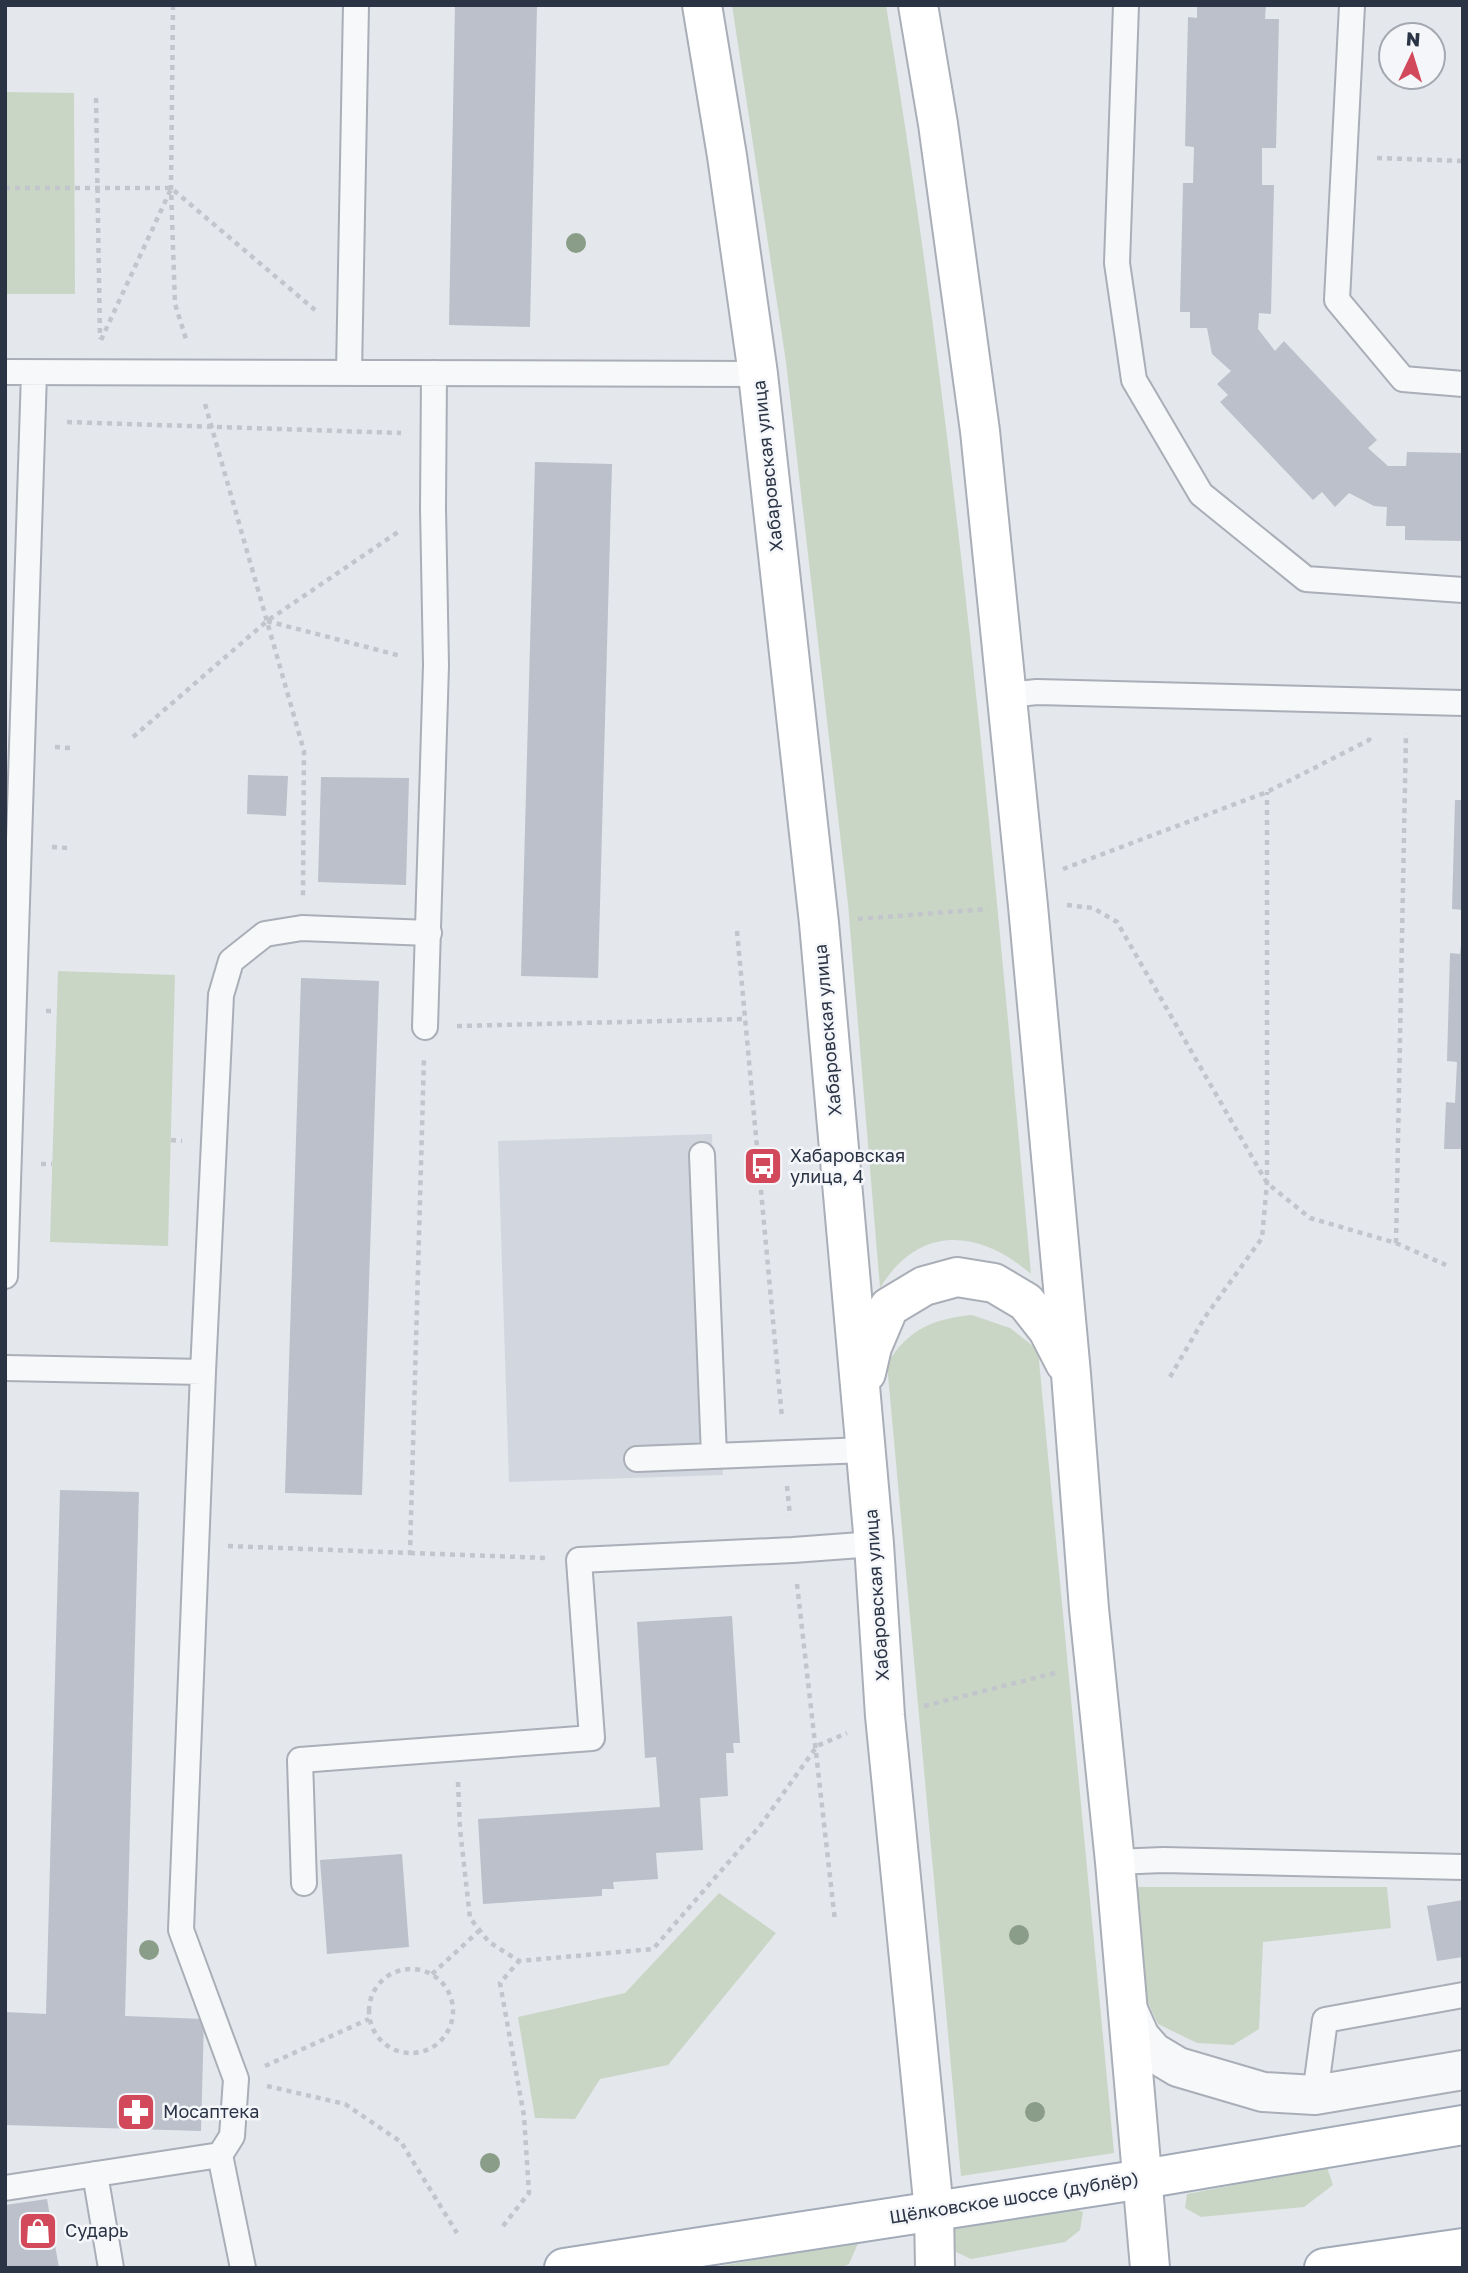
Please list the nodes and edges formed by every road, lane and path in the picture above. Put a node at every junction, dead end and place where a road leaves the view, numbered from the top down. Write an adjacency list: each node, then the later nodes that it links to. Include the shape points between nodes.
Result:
1 (173, 5): 12 (path)
2 (356, 5): 14 (lane)
3 (702, 5): 20 (main road, Хабаровская улица)
4 (918, 5): 29 (main road, via 980,431)
5 (1126, 5): 26 (lane, via 1117,263 1134,380 1201,494 1306,579)
6 (1352, 5): 8 (lane)
7 (96, 98): 11 (path)
8 (1345, 156): 9 (path); 21 (lane, via 1337,300 1403,379)
9 (1463, 161)
10 (5, 188): 11 (path)
11 (98, 188): 12 (path); 13 (path)
12 (171, 188): 13 (path); 14 (path, via 320,314); 18 (path, via 175,304)
13 (100, 342): 16 (path)
14 (349, 362): 18 (lane); 19 (lane)
15 (5, 372): 17 (lane)
16 (100, 372): 17 (lane); 18 (lane)
17 (34, 373): 22 (lane)
18 (196, 373): 23 (path)
19 (434, 373): 20 (lane); 24 (lane)
20 (758, 374): 51 (main road, Хабаровская улица, via 818,923)
21 (1463, 384)
22 (33, 421): 23 (path); 46 (lane)
23 (211, 426): 24 (path); 27 (path)
24 (433, 434): 25 (lane)
25 (433, 508): 27 (path); 28 (lane)
26 (1463, 590)
27 (267, 621): 28 (path); 32 (path); 38 (path, via 304,751)
28 (436, 665): 39 (lane)
29 (1007, 695): 30 (lane); 49 (main road)
30 (1398, 700): 31 (lane); 33 (path, via 1369,740); 44 (path)
31 (1463, 703)
32 (133, 737)
33 (1267, 792): 34 (path); 43 (path)
34 (1053, 873)
35 (1056, 904): 43 (path, via 1093,908 1117,922)
36 (998, 908): 37 (path)
37 (850, 920)
38 (302, 928): 39 (lane); 48 (lane, via 265,934 230,961 221,995)
39 (429, 933): 41 (lane)
40 (747, 1020): 41 (path)
41 (425, 1027): 57 (path)
42 (702, 1155): 53 (lane)
43 (1267, 1183): 44 (path, via 1310,1218); 50 (path, via 1262,1238 1205,1317)
44 (1396, 1243): 45 (path)
45 (1446, 1265)
46 (5, 1276)
47 (5, 1368): 48 (lane)
48 (203, 1373): 55 (lane)
49 (1071, 1374): 51 (main road, via 1048,1330 1026,1301 994,1283 957,1277 923,1286 889,1307 872,1346); 59 (main road)
50 (1170, 1377)
51 (861, 1396): 52 (main road, Хабаровская улица)
52 (866, 1450): 53 (lane); 56 (main road, Хабаровская улица)
53 (714, 1456): 54 (lane)
54 (637, 1459)
55 (198, 1544): 57 (path); 73 (lane, via 181,1930)
56 (874, 1544): 58 (lane); 60 (main road, Хабаровская улица)
57 (410, 1553): 58 (path)
58 (579, 1560): 62 (lane, via 592,1738)
59 (1095, 1663): 60 (path); 63 (main road)
60 (885, 1716): 80 (main road, Хабаровская улица)
61 (817, 1746): 67 (path, via 760,1826 653,1950)
62 (456, 1749): 65 (lane, via 300,1760); 66 (path, via 470,1918)
63 (1115, 1862): 64 (lane); 70 (main road)
64 (1463, 1867)
65 (304, 1883)
66 (480, 1930): 67 (path, via 489,1942); 68 (path)
67 (519, 1961): 81 (path, via 500,1983 524,2116 529,2193)
68 (432, 1973): 71 (path, via 395,1972 380,1983 370,2000); 71 (path, via 449,1990 454,2015 446,2037 426,2052 401,2053 380,2040)
69 (1463, 1995): 74 (lane, via 1325,2020)
70 (1128, 2010): 74 (street, via 1153,2052 1178,2067 1263,2092); 78 (main road)
71 (369, 2019): 73 (path)
72 (1463, 2070): 74 (street)
73 (236, 2079): 76 (lane, via 232,2136); 82 (path, via 345,2104 401,2142)
74 (1315, 2095)
75 (1463, 2125): 78 (main road, Щёлковское шоссе (дублёр))
76 (220, 2155): 77 (lane); 85 (lane)
77 (95, 2174): 79 (lane); 84 (lane)
78 (1143, 2179): 80 (main road, Щёлковское шоссе (дублёр)); 88 (main road)
79 (5, 2188)
80 (934, 2211): 86 (main road, Щёлковское шоссе (дублёр)); 87 (main road, Хабаровская улица)
81 (503, 2226)
82 (457, 2233)
83 (1463, 2248): 89 (main road)
84 (111, 2268)
85 (243, 2268)
86 (564, 2268)
87 (935, 2268)
88 (1150, 2268)
89 (1324, 2268)

